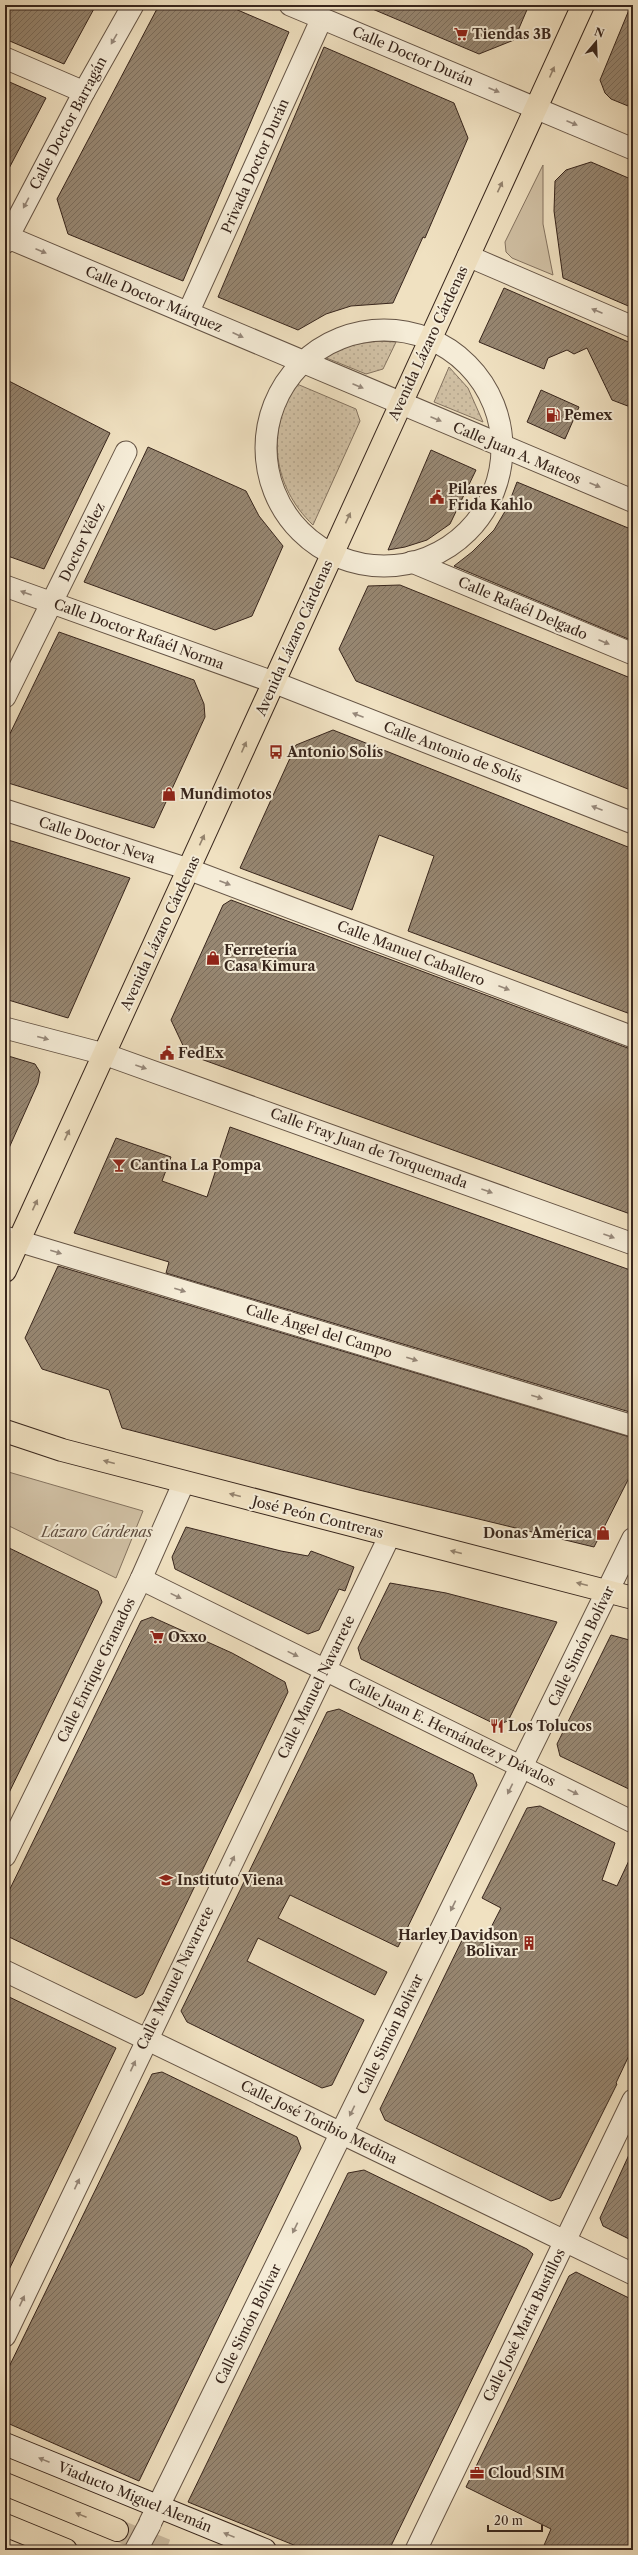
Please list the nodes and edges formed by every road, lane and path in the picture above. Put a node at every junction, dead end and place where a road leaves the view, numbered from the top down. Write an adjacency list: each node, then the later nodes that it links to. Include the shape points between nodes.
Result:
1 (133, 5): 6 (street, Calle Doctor Barragán, one-way to 6)
2 (290, 5): 4 (street, Calle Doctor Durán)
3 (583, 5): 7 (main road, Avenida Lázaro Cárdenas, one-way to 3)
4 (322, 18): 7 (street, Calle Doctor Durán, one-way to 7); 11 (street, Privada Doctor Durán)
5 (5, 58): 6 (street)
6 (84, 92): 9 (street, Calle Doctor Barragán, one-way to 9)
7 (536, 108): 8 (street, Calle Doctor Durán, one-way to 8); 10 (main road, Avenida Lázaro Cárdenas, one-way to 7)
8 (633, 149)
9 (6, 239): 11 (street, Calle Doctor Márquez, one-way to 11)
10 (468, 256): 12 (street, one-way to 10); 13 (main road, Avenida Lázaro Cárdenas)
11 (188, 313): 14 (street, Calle Doctor Márquez, one-way to 14)
12 (633, 327)
13 (430, 340): 14 (street, via 382,330 353,334 326,345); 15 (main road, Avenida Lázaro Cárdenas); 16 (street, via 443,346 468,366 482,383 493,403 500,425)
14 (302, 362): 15 (street, Calle Doctor Márquez, one-way to 15); 19 (street, via 284,385 271,412 266,441 268,470 277,499 293,523)
15 (400, 404): 16 (street, Calle Juan A. Mateos, one-way to 16); 19 (main road, Avenida Lázaro Cárdenas, one-way to 15)
16 (502, 447): 18 (street, Calle Juan A. Mateos, one-way to 18); 20 (street, via 499,474 491,498 477,521 459,539 437,554)
17 (126, 452): 22 (street, Doctor Vélez)
18 (633, 501)
19 (332, 554): 20 (street, via 357,563 385,566); 24 (main road, Avenida Lázaro Cárdenas)
20 (412, 562): 23 (street, Calle Rafaél Delgado, one-way to 23)
21 (5, 586): 22 (street, Calle Doctor Rafaél Norma, one-way to 21)
22 (52, 602): 24 (street, Calle Doctor Rafaél Norma); 25 (street, Doctor Vélez)
23 (633, 654)
24 (273, 682): 27 (street, Calle Antonio de Solís, one-way to 24); 28 (main road, Avenida Lázaro Cárdenas, one-way to 24)
25 (5, 697)
26 (5, 810): 28 (street, Calle Doctor Neva)
27 (633, 823)
28 (188, 870): 30 (street, Calle Manuel Caballero, one-way to 30); 31 (main road, Avenida Lázaro Cárdenas)
29 (5, 1028): 31 (street, Calle Fray Juan de Torquemada, one-way to 31)
30 (633, 1037)
31 (104, 1054): 32 (main road, Avenida Lázaro Cárdenas, one-way to 31); 33 (street, Calle Fray Juan de Torquemada, one-way to 33)
32 (12, 1239): 34 (main road, Avenida Lázaro Cárdenas); 35 (street, Calle Ángel del Campo, one-way to 35)
33 (633, 1244)
34 (5, 1270)
35 (633, 1426)
36 (5, 1431): 37 (main road, José Peón Contreras, one-way to 36, via 62,1450)
37 (184, 1482): 38 (main road, José Peón Contreras, one-way to 37); 40 (street, Calle Enrique Granados)
38 (390, 1535): 41 (main road, José Peón Contreras, one-way to 38); 43 (street, Calle Manuel Navarrete)
39 (633, 1539): 41 (street, Calle Simón Bolívar)
40 (141, 1579): 43 (street, Calle Juan E. Hernández y Dávalos, one-way to 43); 46 (street, Calle Enrique Granados)
41 (608, 1591): 42 (main road, José Peón Contreras); 44 (street, Calle Simón Bolívar)
42 (633, 1598)
43 (325, 1670): 44 (street, Calle Juan E. Hernández y Dávalos); 48 (street, Calle Manuel Navarrete, one-way to 43)
44 (521, 1766): 45 (street, Calle Juan E. Hernández y Dávalos, one-way to 45); 50 (street, Calle Simón Bolívar, one-way to 50)
45 (633, 1822)
46 (5, 1856)
47 (5, 1971): 48 (street, Calle José Toribio Medina)
48 (146, 2039): 50 (street, Calle José Toribio Medina); 53 (street, Calle Manuel Navarrete, one-way to 48)
49 (633, 2100): 51 (street, Calle José María Bustillos)
50 (342, 2133): 51 (street, Calle José Toribio Medina); 56 (street, Calle Simón Bolívar, one-way to 56)
51 (564, 2240): 52 (street, Calle José Toribio Medina); 62 (street, Calle José María Bustillos)
52 (633, 2274)
53 (5, 2336)
54 (5, 2444): 56 (street, Viaducto Miguel Alemán, one-way to 54)
55 (5, 2484): 58 (main road, one-way to 55)
56 (154, 2516): 60 (street, Calle Simón Bolívar, bridge); 61 (street, Viaducto Miguel Alemán, one-way to 56)
57 (5, 2525): 59 (main road)
58 (117, 2530)
59 (66, 2550)
60 (136, 2550)
61 (265, 2550)
62 (416, 2550)

